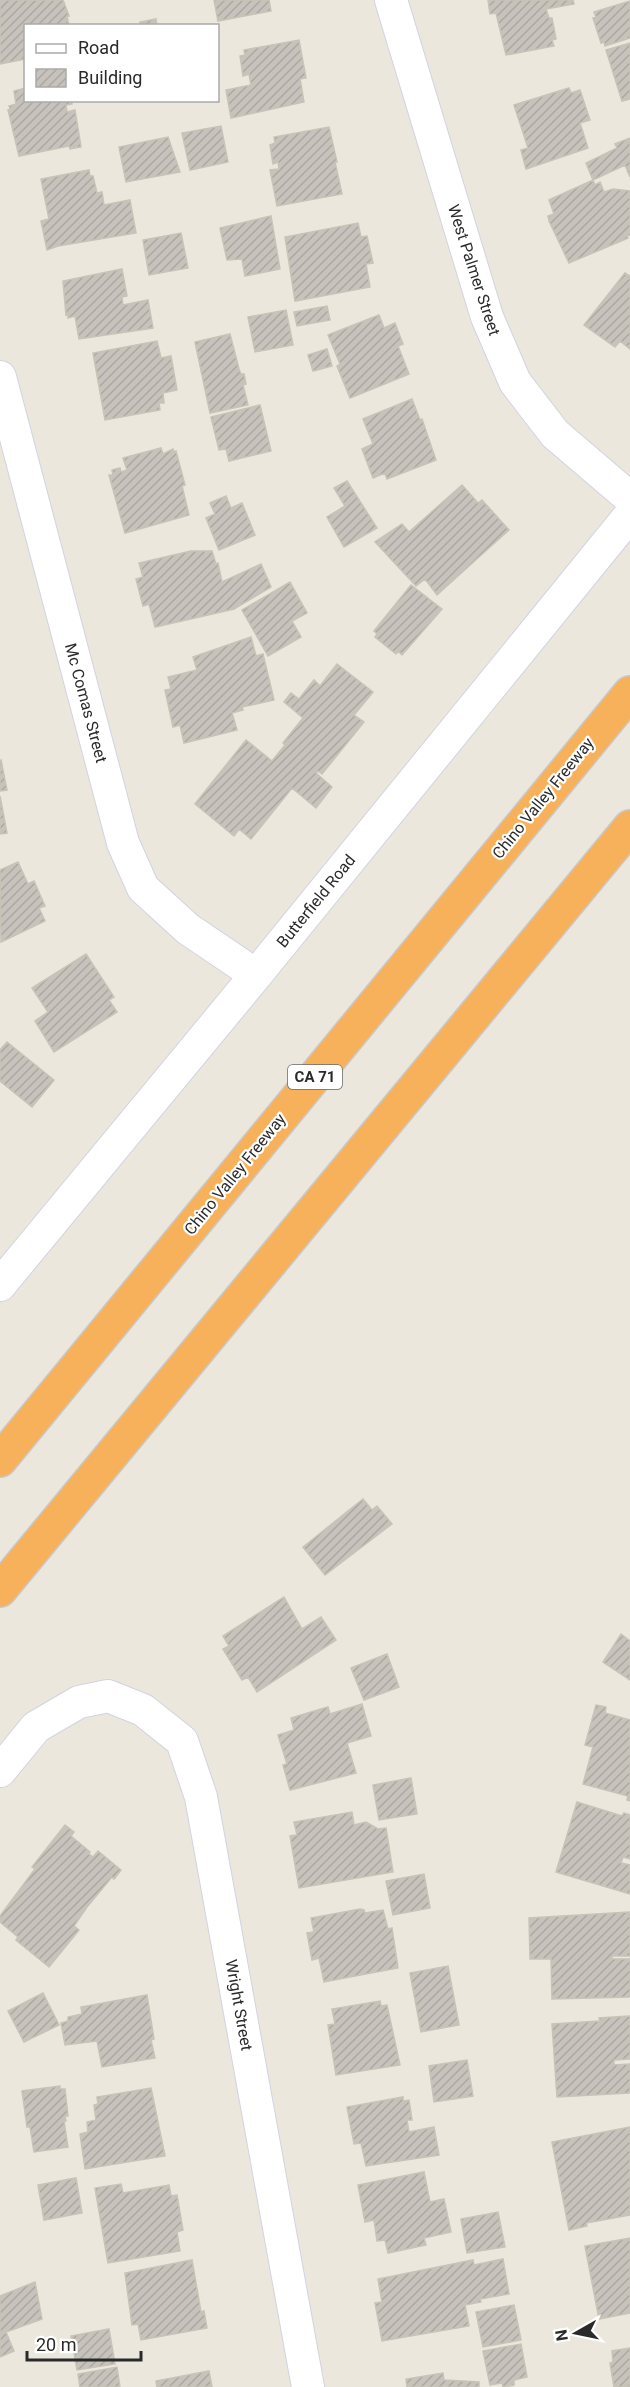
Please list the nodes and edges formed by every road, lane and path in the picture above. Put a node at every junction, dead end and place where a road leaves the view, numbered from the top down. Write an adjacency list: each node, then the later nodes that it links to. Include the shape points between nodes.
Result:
1 (391, 0): 3 (street, West Palmer Street, via 487,317 515,382 555,434)
2 (0, 377): 7 (street, Mc Comas Street, via 123,843 143,888 188,929)
3 (630, 498)
4 (630, 515): 7 (street, Butterfield Road)
5 (630, 693): 9 (highway, Chino Valley Freeway / CA 71)
6 (630, 827): 10 (highway)
7 (256, 975): 8 (street, Butterfield Road)
8 (0, 1285)
9 (0, 1460)
10 (0, 1590)
11 (0, 1771): 12 (street, Wright Street, via 36,1727 79,1702 108,1696 143,1710 182,1741 201,1797)
12 (308, 2387)

